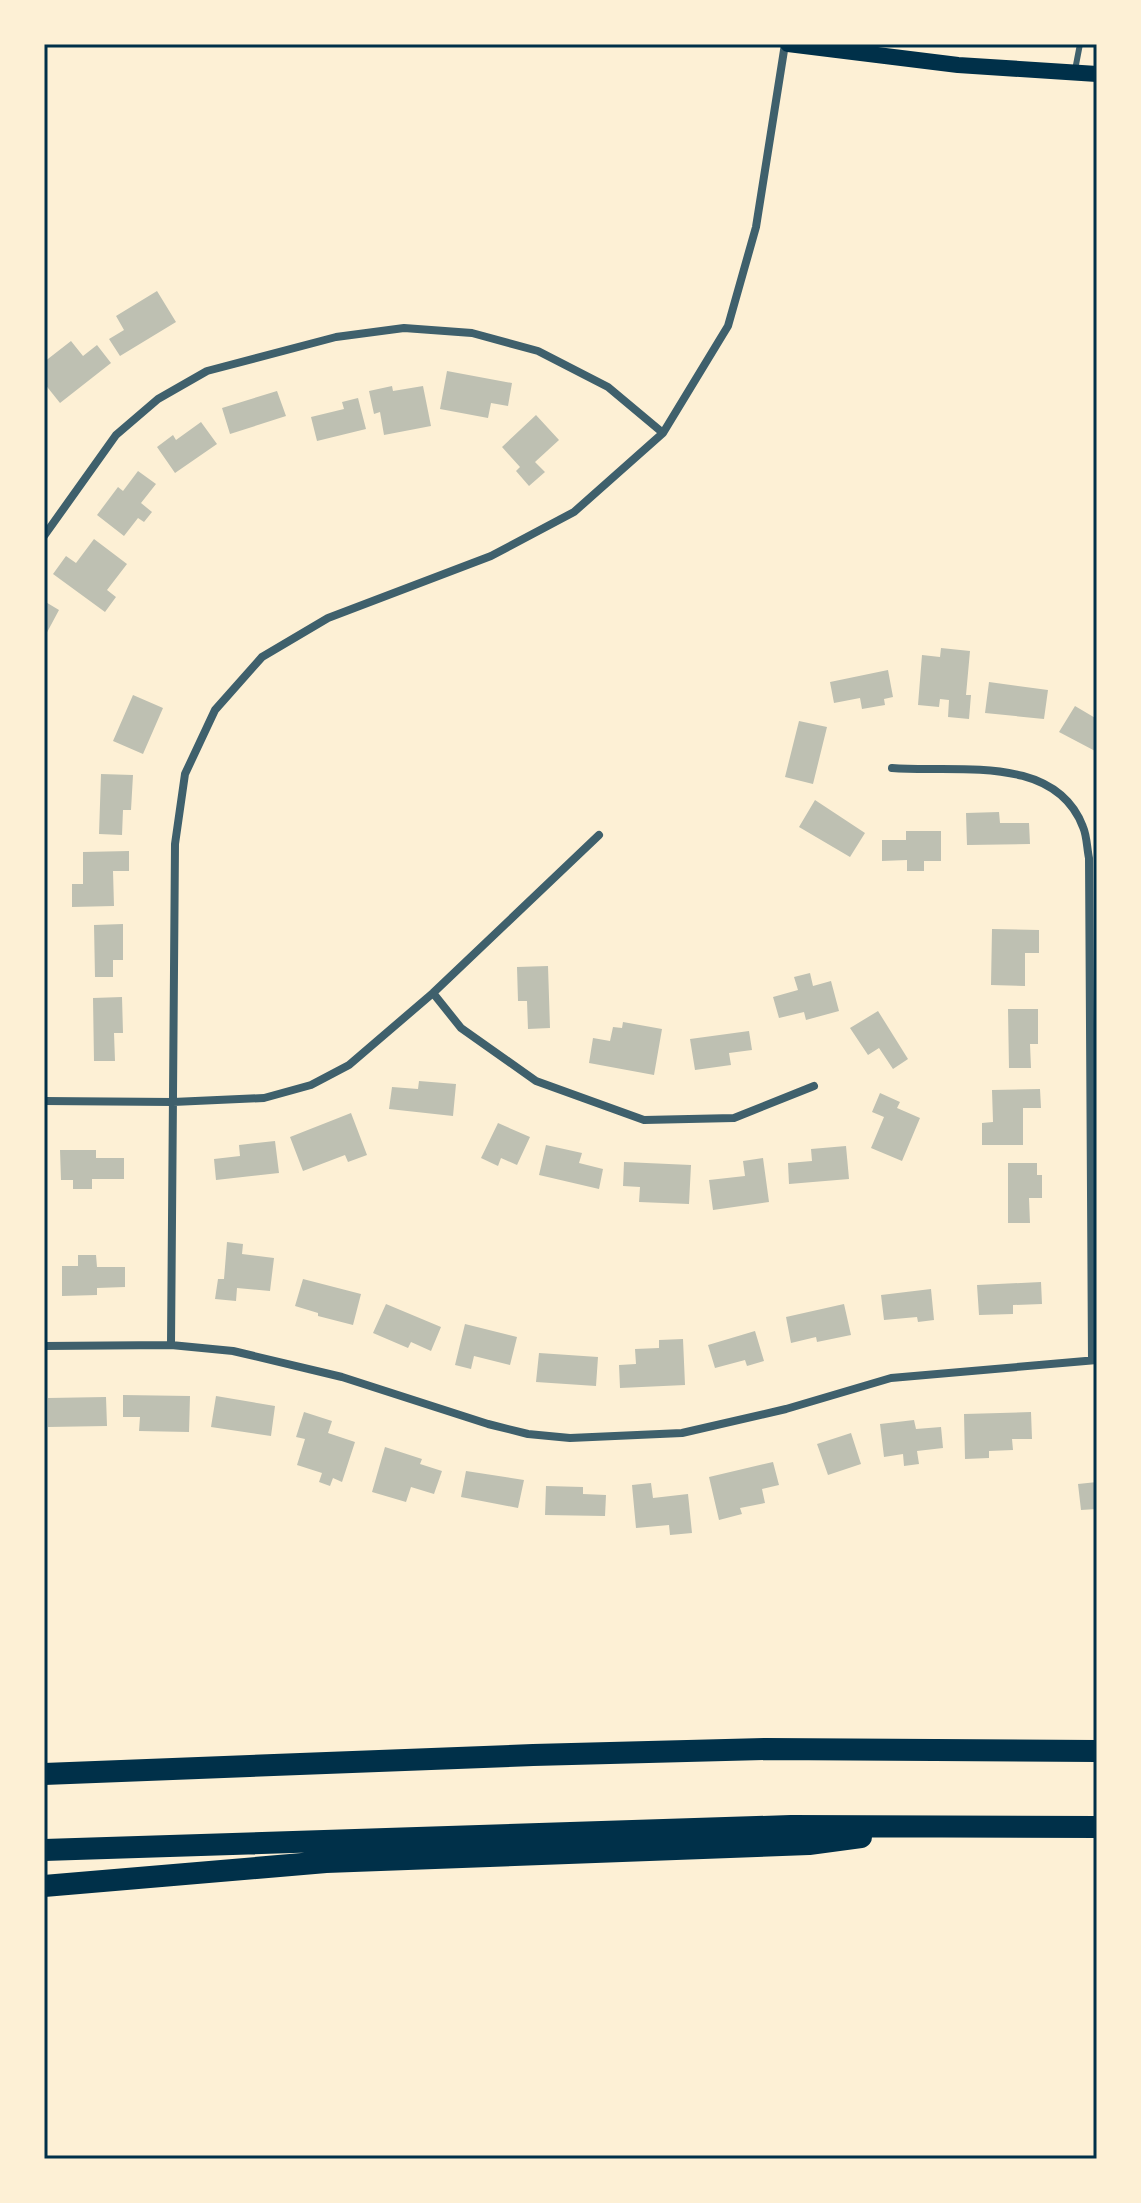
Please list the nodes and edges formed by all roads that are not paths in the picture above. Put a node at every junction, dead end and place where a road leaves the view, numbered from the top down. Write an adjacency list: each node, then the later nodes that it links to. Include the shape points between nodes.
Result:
1 (787, 44): 3 (main road); 5 (street, via 756,227 728,326)
2 (1080, 44): 3 (lane)
3 (1075, 73): 4 (main road)
4 (1097, 74)
5 (663, 433): 6 (street, via 608,387 538,351 472,333 404,328 336,337 207,371 158,399 116,435); 12 (street, via 574,512 491,556 328,618 262,657 215,710 185,774 175,844)
6 (44, 536)
7 (892, 768): 15 (street, via 1004,772 1038,779 1064,798 1083,827 1089,858)
8 (599, 835): 9 (street)
9 (433, 993): 10 (street, via 461,1028 536,1081 644,1120 734,1118); 12 (street, via 349,1065 311,1085 264,1098)
10 (814, 1086)
11 (44, 1101): 12 (street)
12 (173, 1102): 13 (street)
13 (171, 1345): 14 (street); 15 (street, via 233,1351 342,1377 488,1424 570,1438 682,1433 891,1378)
14 (44, 1346)
15 (1094, 1360)
16 (1097, 1751): 17 (highway, via 767,1749)
17 (44, 1774)
18 (942, 1825): 19 (highway); 20 (highway, via 538,1832); 21 (highway, via 809,1844 326,1862)
19 (1097, 1827)
20 (44, 1850)
21 (44, 1886)

